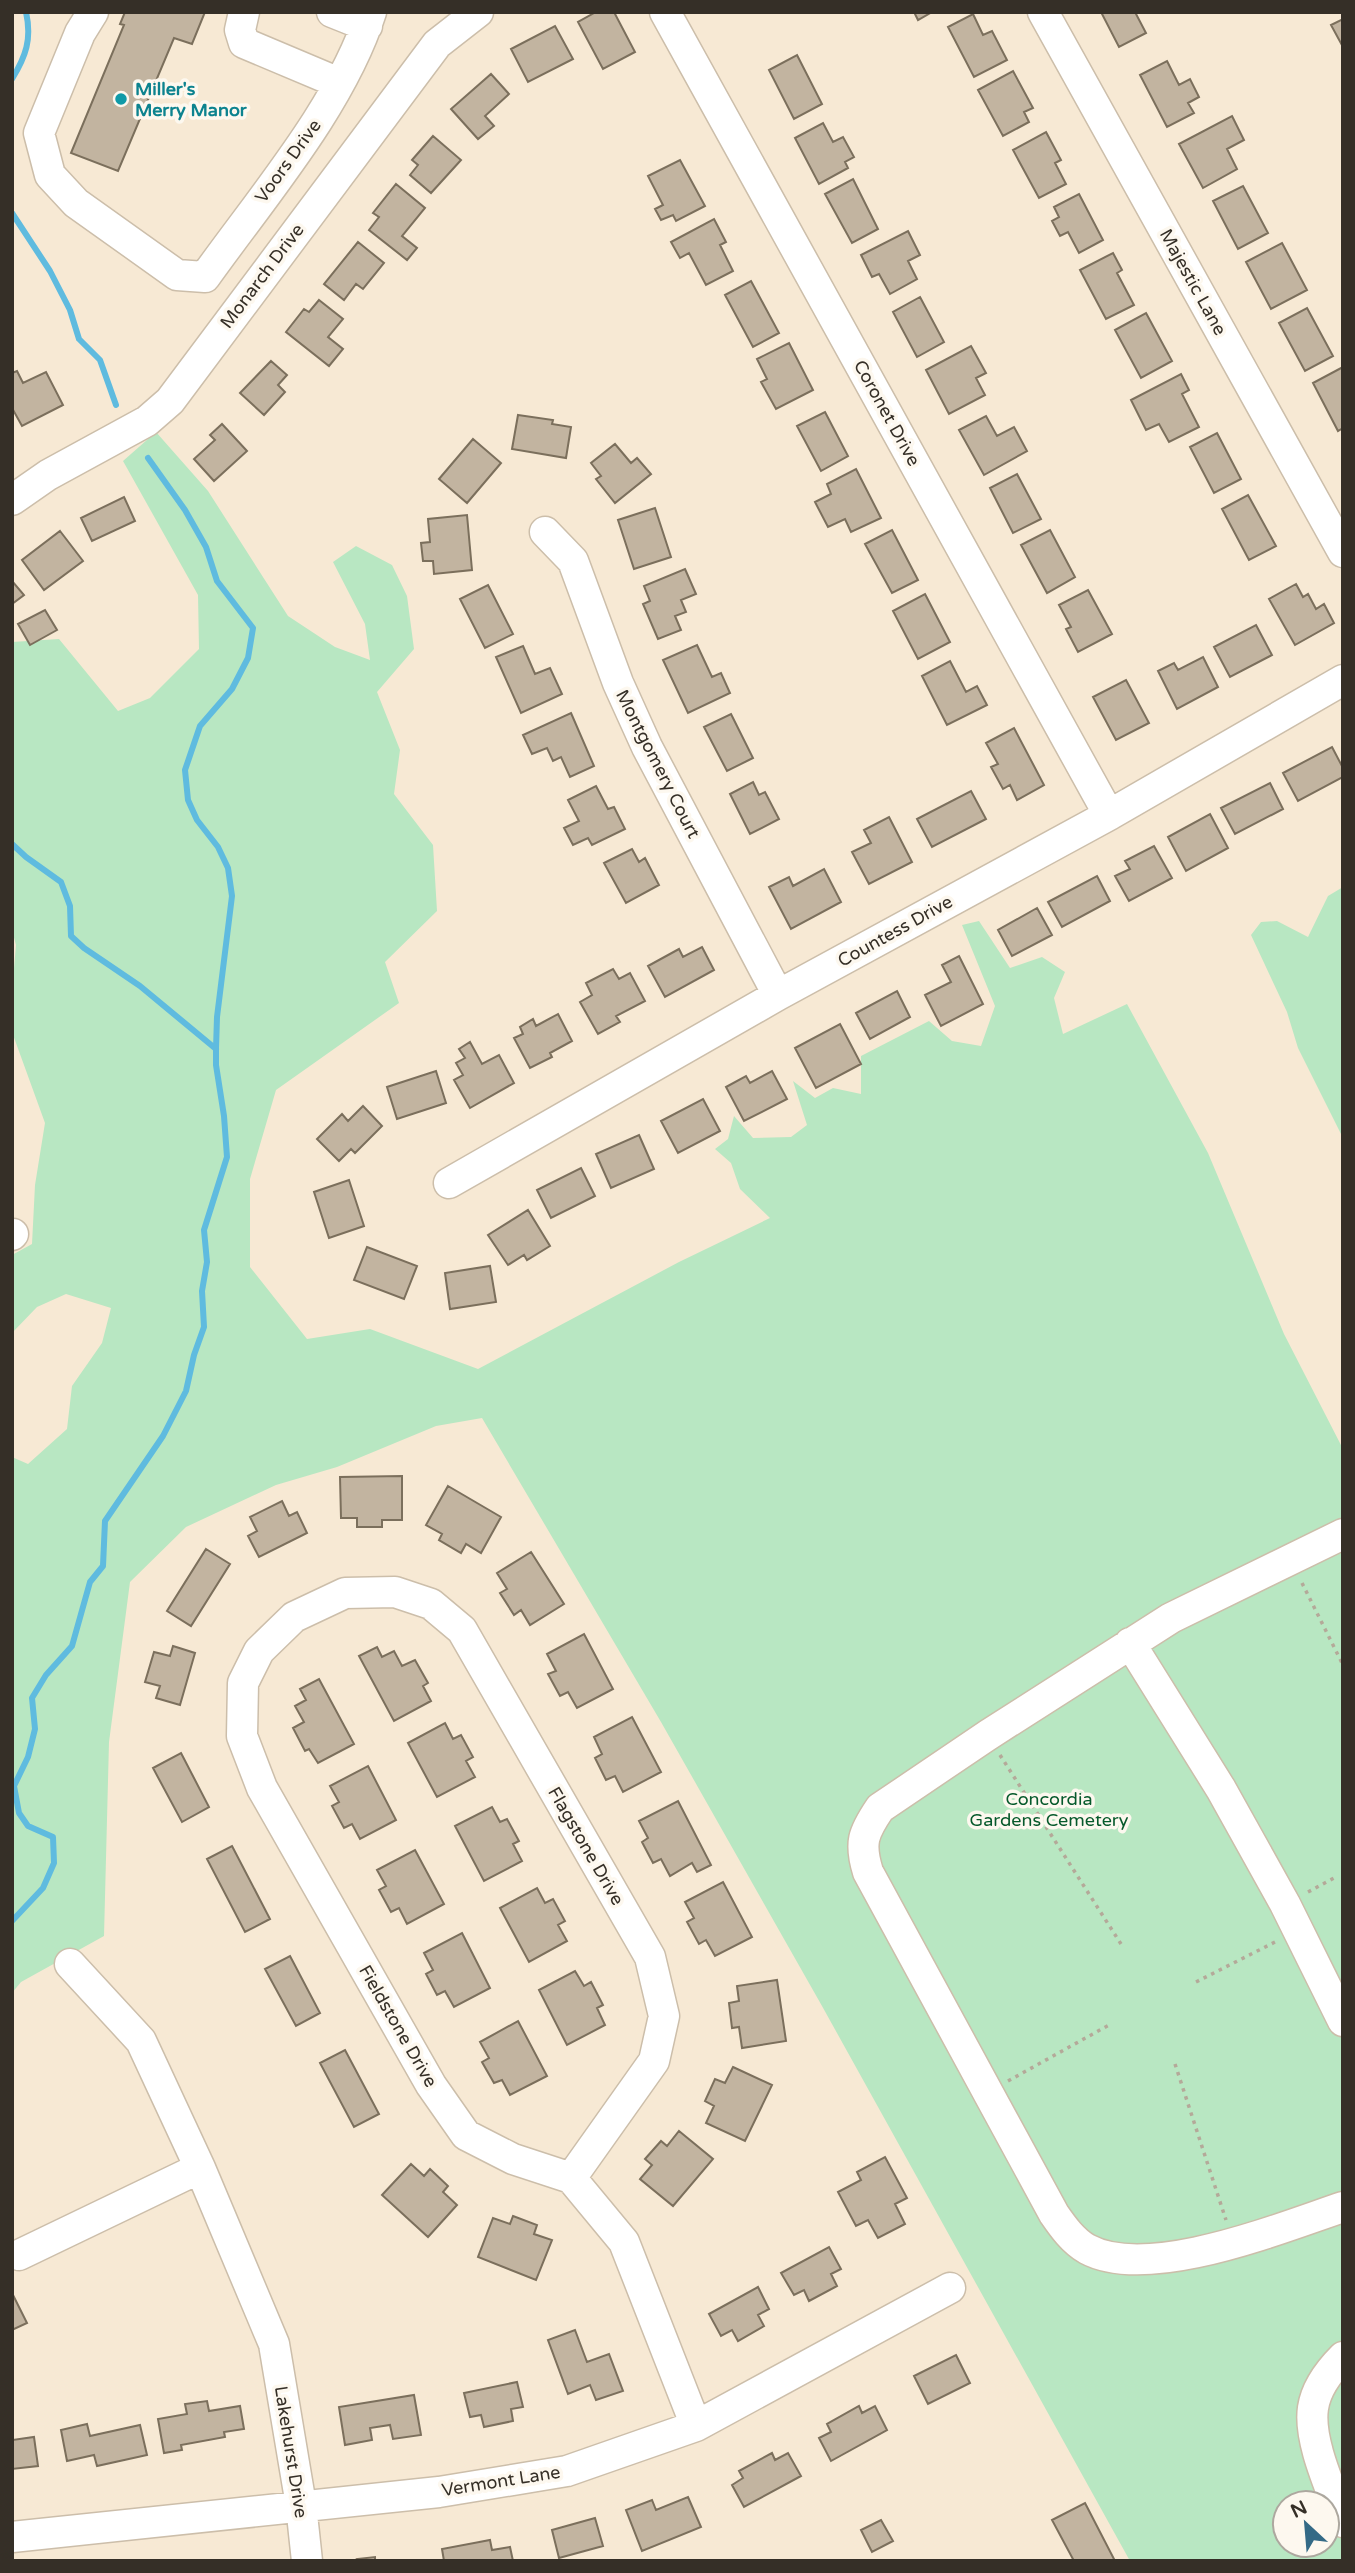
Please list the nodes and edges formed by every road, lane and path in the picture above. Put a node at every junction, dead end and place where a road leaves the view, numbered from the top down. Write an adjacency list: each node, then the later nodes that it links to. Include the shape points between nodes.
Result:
1 (93, 12): 8 (street, Voors Drive, via 39,133 50,175 76,203 177,275 205,277 326,108)
2 (244, 12): 8 (street, via 240,30 244,43)
3 (332, 12): 7 (street)
4 (478, 12): 9 (street, Monarch Drive, via 437,44 170,401 147,421)
5 (665, 12): 13 (street, Coronet Drive)
6 (1043, 12): 11 (street, Majestic Lane)
7 (369, 19): 8 (street, Voors Drive)
8 (339, 83)
9 (12, 500)
10 (545, 533): 14 (street, Montgomery Court, via 573,561 647,747)
11 (1343, 552)
12 (1343, 680): 13 (street, Countess Drive)
13 (1109, 814): 14 (street, Countess Drive)
14 (778, 995): 15 (street, Countess Drive)
15 (449, 1183)
16 (1343, 1534): 17 (street)
17 (1290, 1559): 19 (street, via 1202,1601); 20 (path)
18 (345, 1593): 31 (street, Flagstone Drive, via 395,1592 431,1604 462,1630 650,1958 664,2016 654,2061); 31 (street, Fieldstone Drive, via 294,1616 259,1651 243,1683 242,1736 262,1788 431,2085 466,2135 513,2159)
19 (1130, 1643): 21 (street); 22 (street, via 1221,1789)
20 (1343, 1665)
21 (988, 1735): 23 (path); 29 (street, via 880,1808 866,1832 863,1854 868,1872)
22 (1297, 1931): 25 (path); 26 (street)
23 (1121, 1944)
24 (70, 1964): 30 (street, Lakehurst Drive, via 141,2041)
25 (1196, 1982)
26 (1343, 2021)
27 (1109, 2025): 29 (path)
28 (1175, 2064): 33 (path)
29 (988, 2092): 33 (street, via 1054,2214 1087,2249 1145,2260)
30 (200, 2168): 34 (street); 38 (street, Lakehurst Drive, via 274,2344)
31 (571, 2178): 37 (street, via 624,2242)
32 (1343, 2207): 33 (street)
33 (1233, 2242)
34 (19, 2255)
35 (950, 2288): 37 (street, Vermont Lane)
36 (1343, 2357): 39 (street, via 1321,2385 1313,2408 1321,2459)
37 (695, 2426): 38 (street, Vermont Lane, via 567,2471 439,2491)
38 (301, 2505): 40 (street, Vermont Lane); 41 (street, Lakehurst Drive)
39 (1343, 2522)
40 (12, 2538)
41 (307, 2561)

